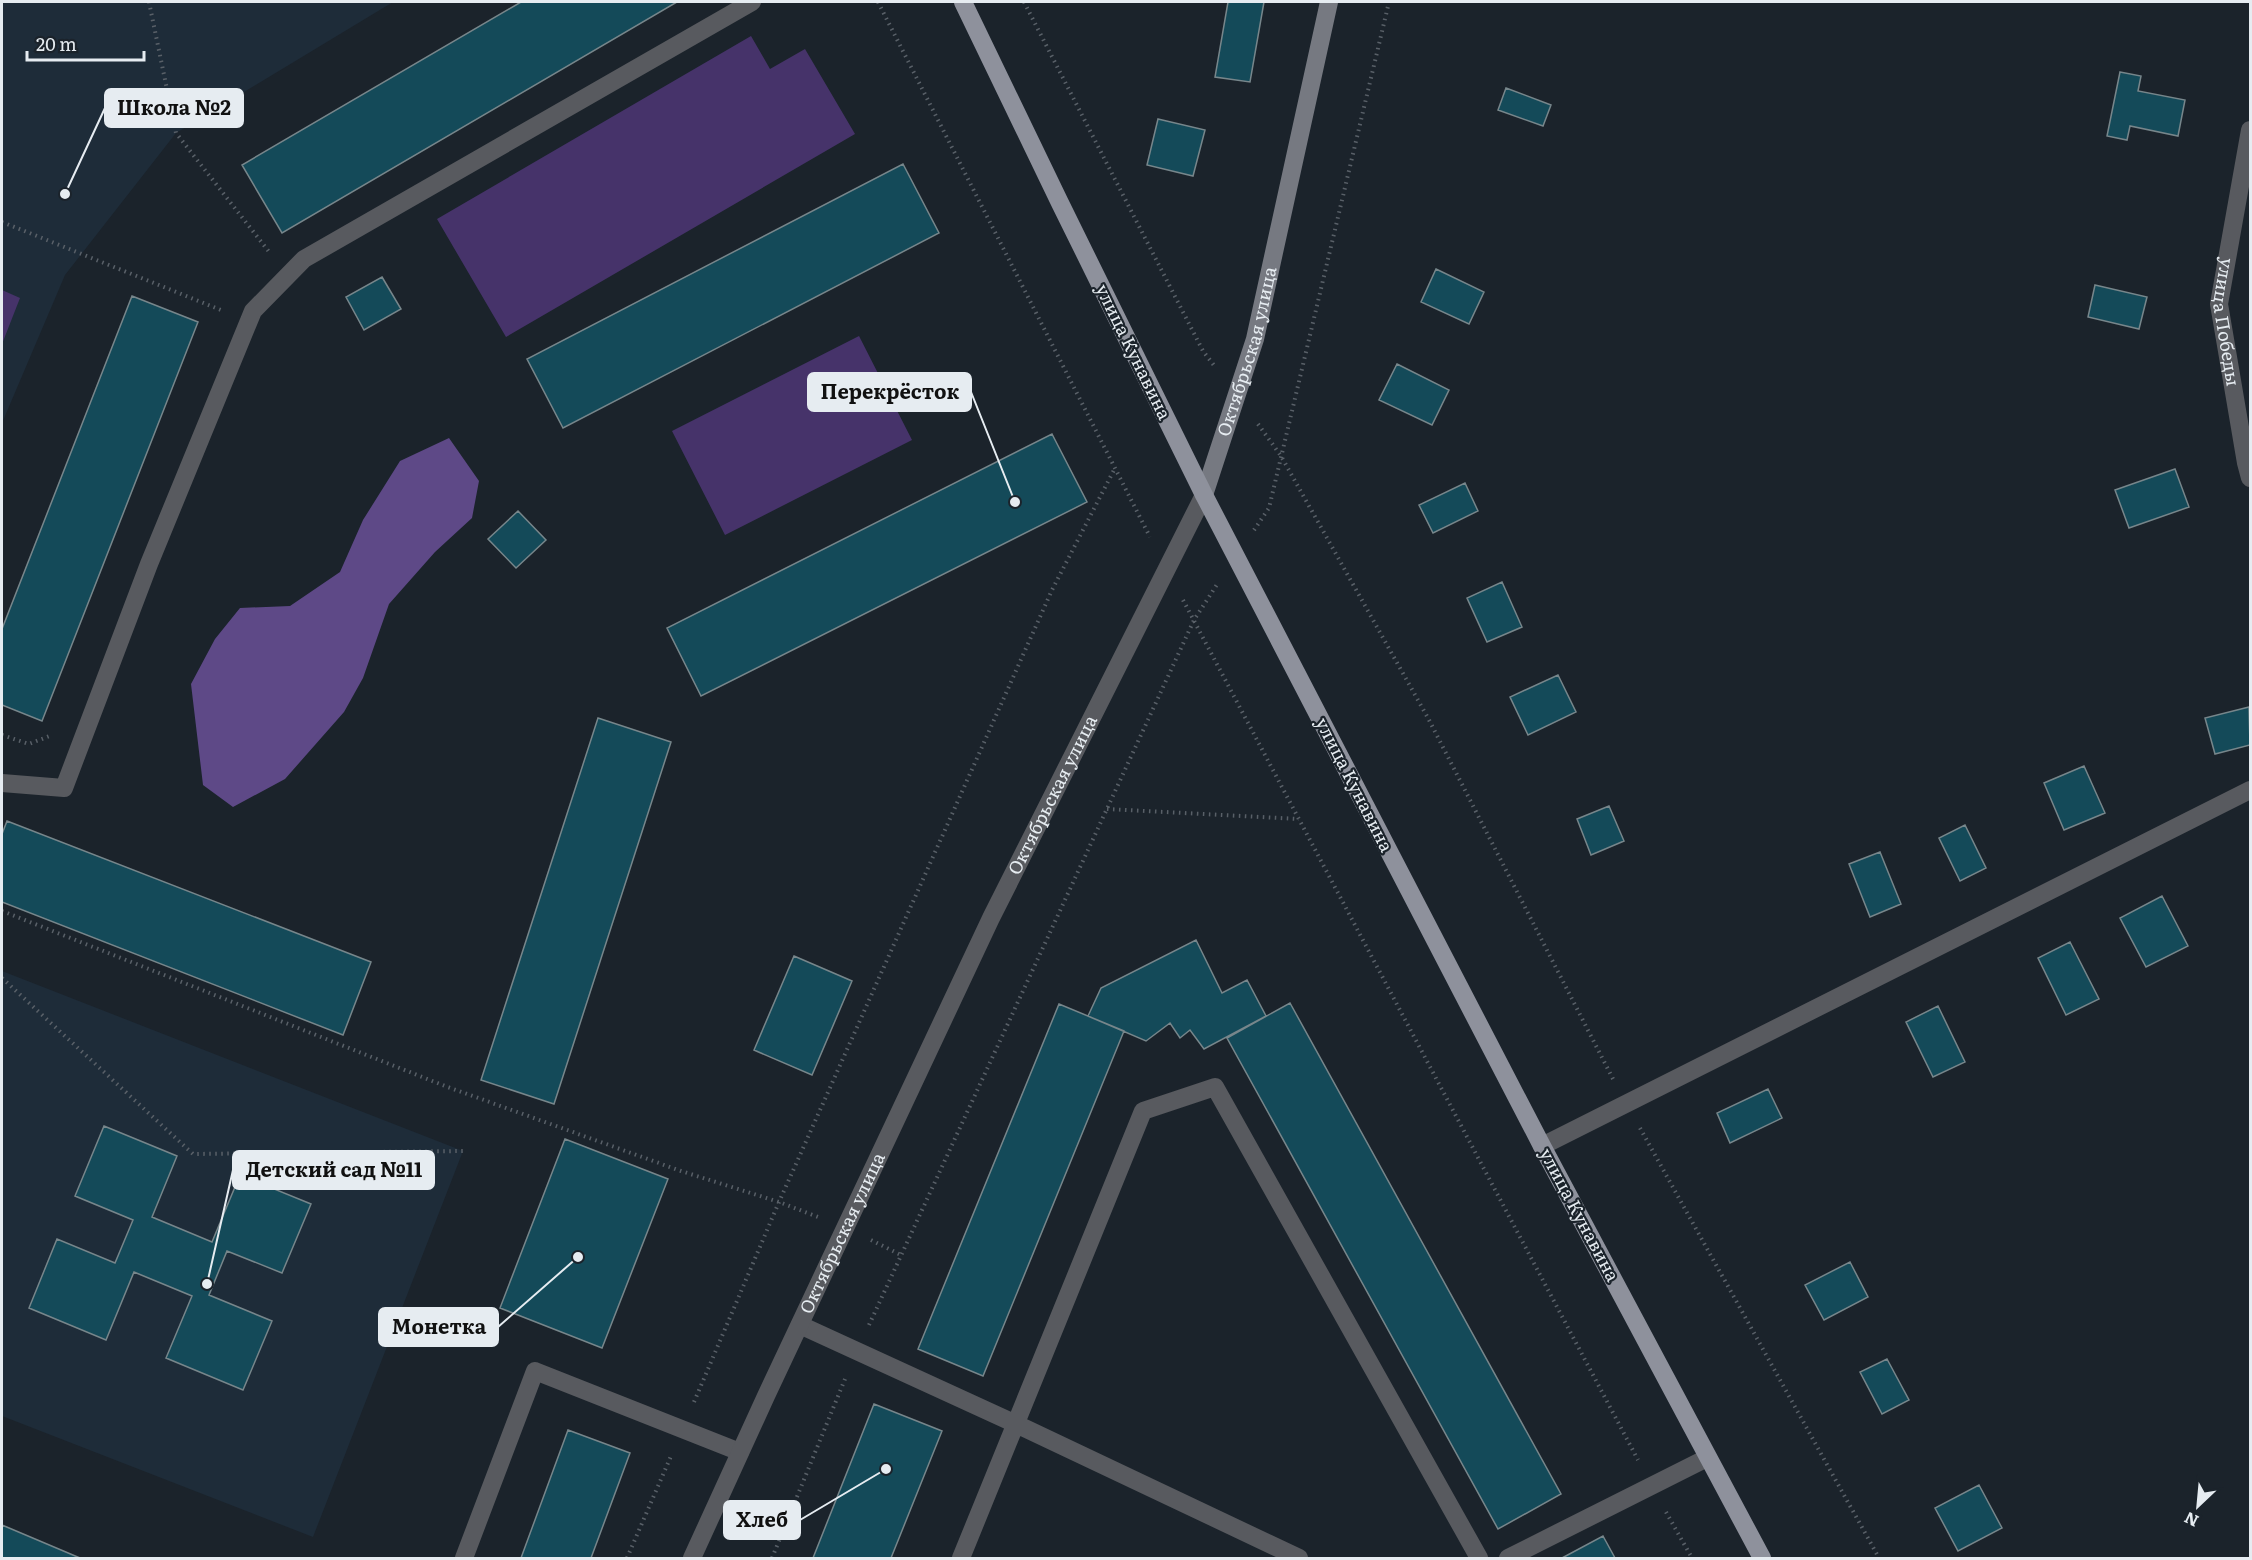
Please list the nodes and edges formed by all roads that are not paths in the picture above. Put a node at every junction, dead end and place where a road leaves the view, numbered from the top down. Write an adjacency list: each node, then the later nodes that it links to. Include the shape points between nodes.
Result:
1 (752, 2): 7 (street, via 304,259 253,311 149,564 64,788)
2 (963, 2): 6 (main road, улица Кунавина)
3 (1329, 2): 6 (main road, Октябрьская улица, via 1255,339)
4 (2250, 130): 5 (street, улица Победы, via 2218,304)
5 (2250, 478)
6 (1204, 495): 9 (main road, улица Кунавина); 10 (street, Октябрьская улица, via 992,918)
7 (2, 783)
8 (2250, 790): 9 (street)
9 (1542, 1146): 13 (main road, улица Кунавина)
10 (800, 1325): 11 (street); 12 (street, Октябрьская улица)
11 (1016, 1424): 16 (street); 17 (street); 18 (street, via 1143,1111 1215,1087)
12 (740, 1452): 14 (street, via 535,1371); 15 (street, Октябрьская улица)
13 (1707, 1458): 19 (street); 20 (main road, улица Кунавина)
14 (464, 1558)
15 (692, 1558)
16 (961, 1558)
17 (1299, 1558)
18 (1479, 1558)
19 (1508, 1558)
20 (1762, 1558)

